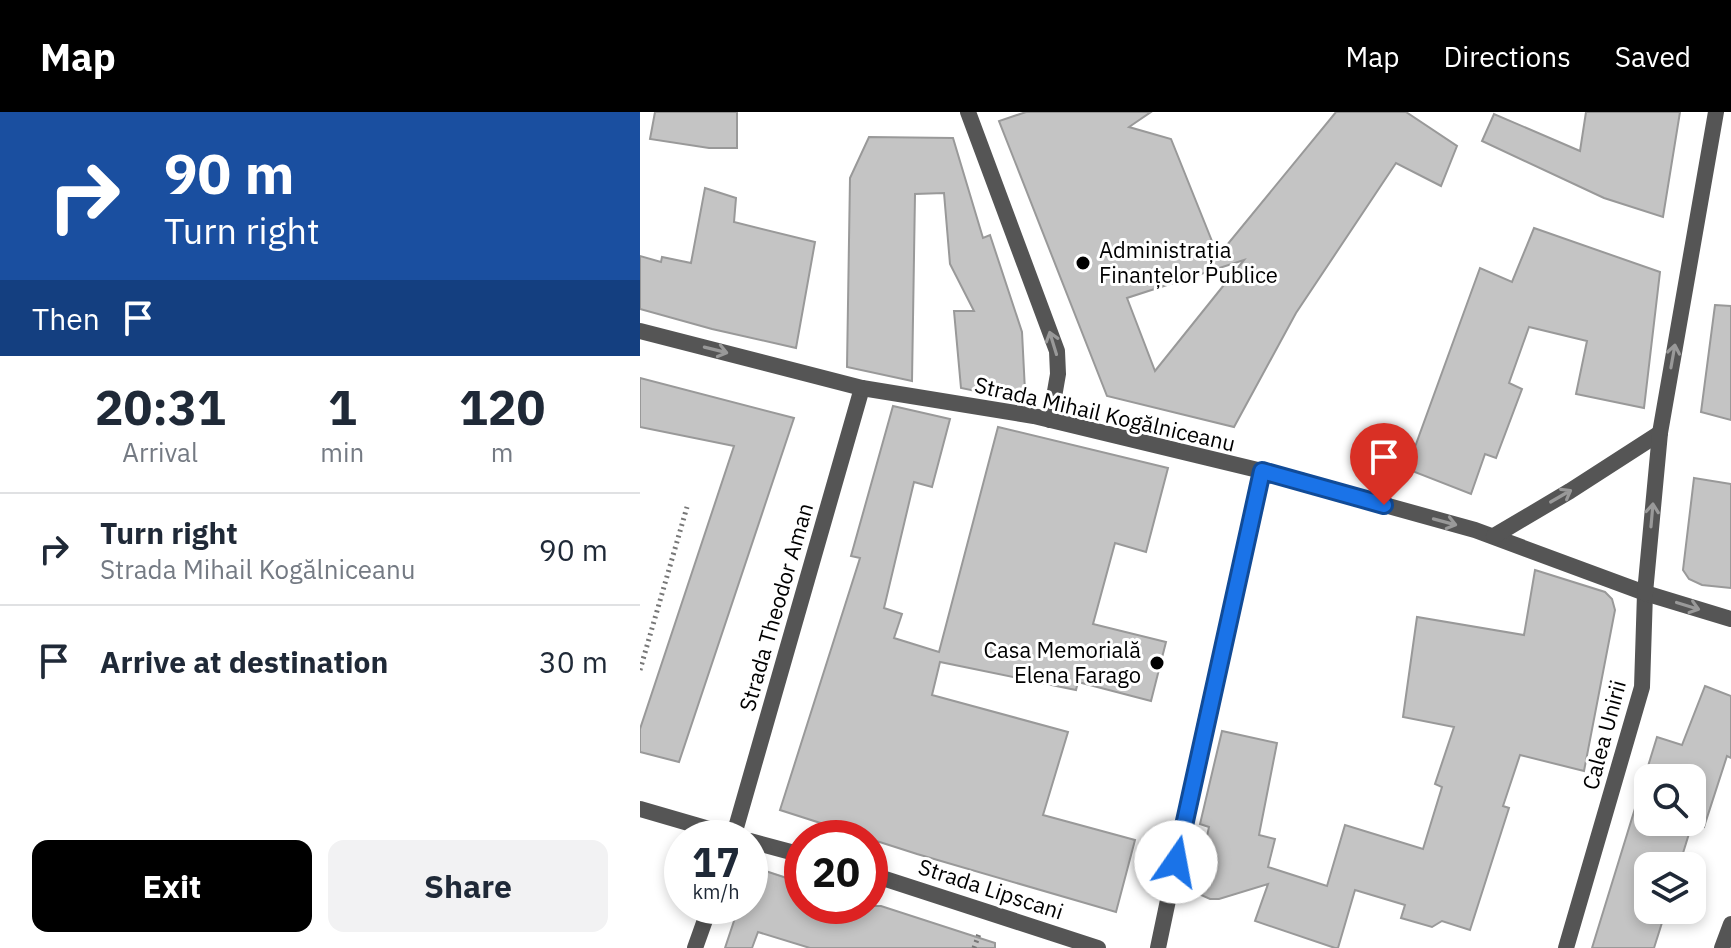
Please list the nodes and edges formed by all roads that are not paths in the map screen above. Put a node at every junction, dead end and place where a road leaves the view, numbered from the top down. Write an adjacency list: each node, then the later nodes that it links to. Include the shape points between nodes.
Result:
1 (968, 112): 5 (street, one-way to 1, via 1057,351)
2 (1716, 112): 6 (street, Calea Unirii, one-way to 2)
3 (640, 331): 4 (street, Strada Mihail Kogălniceanu, one-way to 4)
4 (862, 388): 5 (street, Strada Mihail Kogălniceanu); 13 (street, Strada Theodor Aman)
5 (1050, 420): 7 (street, Strada Mihail Kogălniceanu)
6 (1660, 433): 8 (street, one-way to 6); 9 (street, Calea Unirii, one-way to 6)
7 (1262, 471): 8 (street, Strada Mihail Kogălniceanu, one-way to 8); 19 (street)
8 (1494, 536): 9 (street, Strada Mihail Kogălniceanu)
9 (1645, 593): 10 (street, Strada Mihail Kogălniceanu, one-way to 10); 20 (street, Calea Unirii, via 1642,687)
10 (1731, 619)
11 (640, 809): 12 (street)
12 (677, 820)
13 (740, 820)
14 (888, 880): 18 (street, Strada Lipscani)
15 (704, 924): 17 (street)
16 (1731, 924): 21 (street)
17 (695, 948)
18 (1098, 948)
19 (1158, 948)
20 (1566, 948)
21 (1722, 948)

